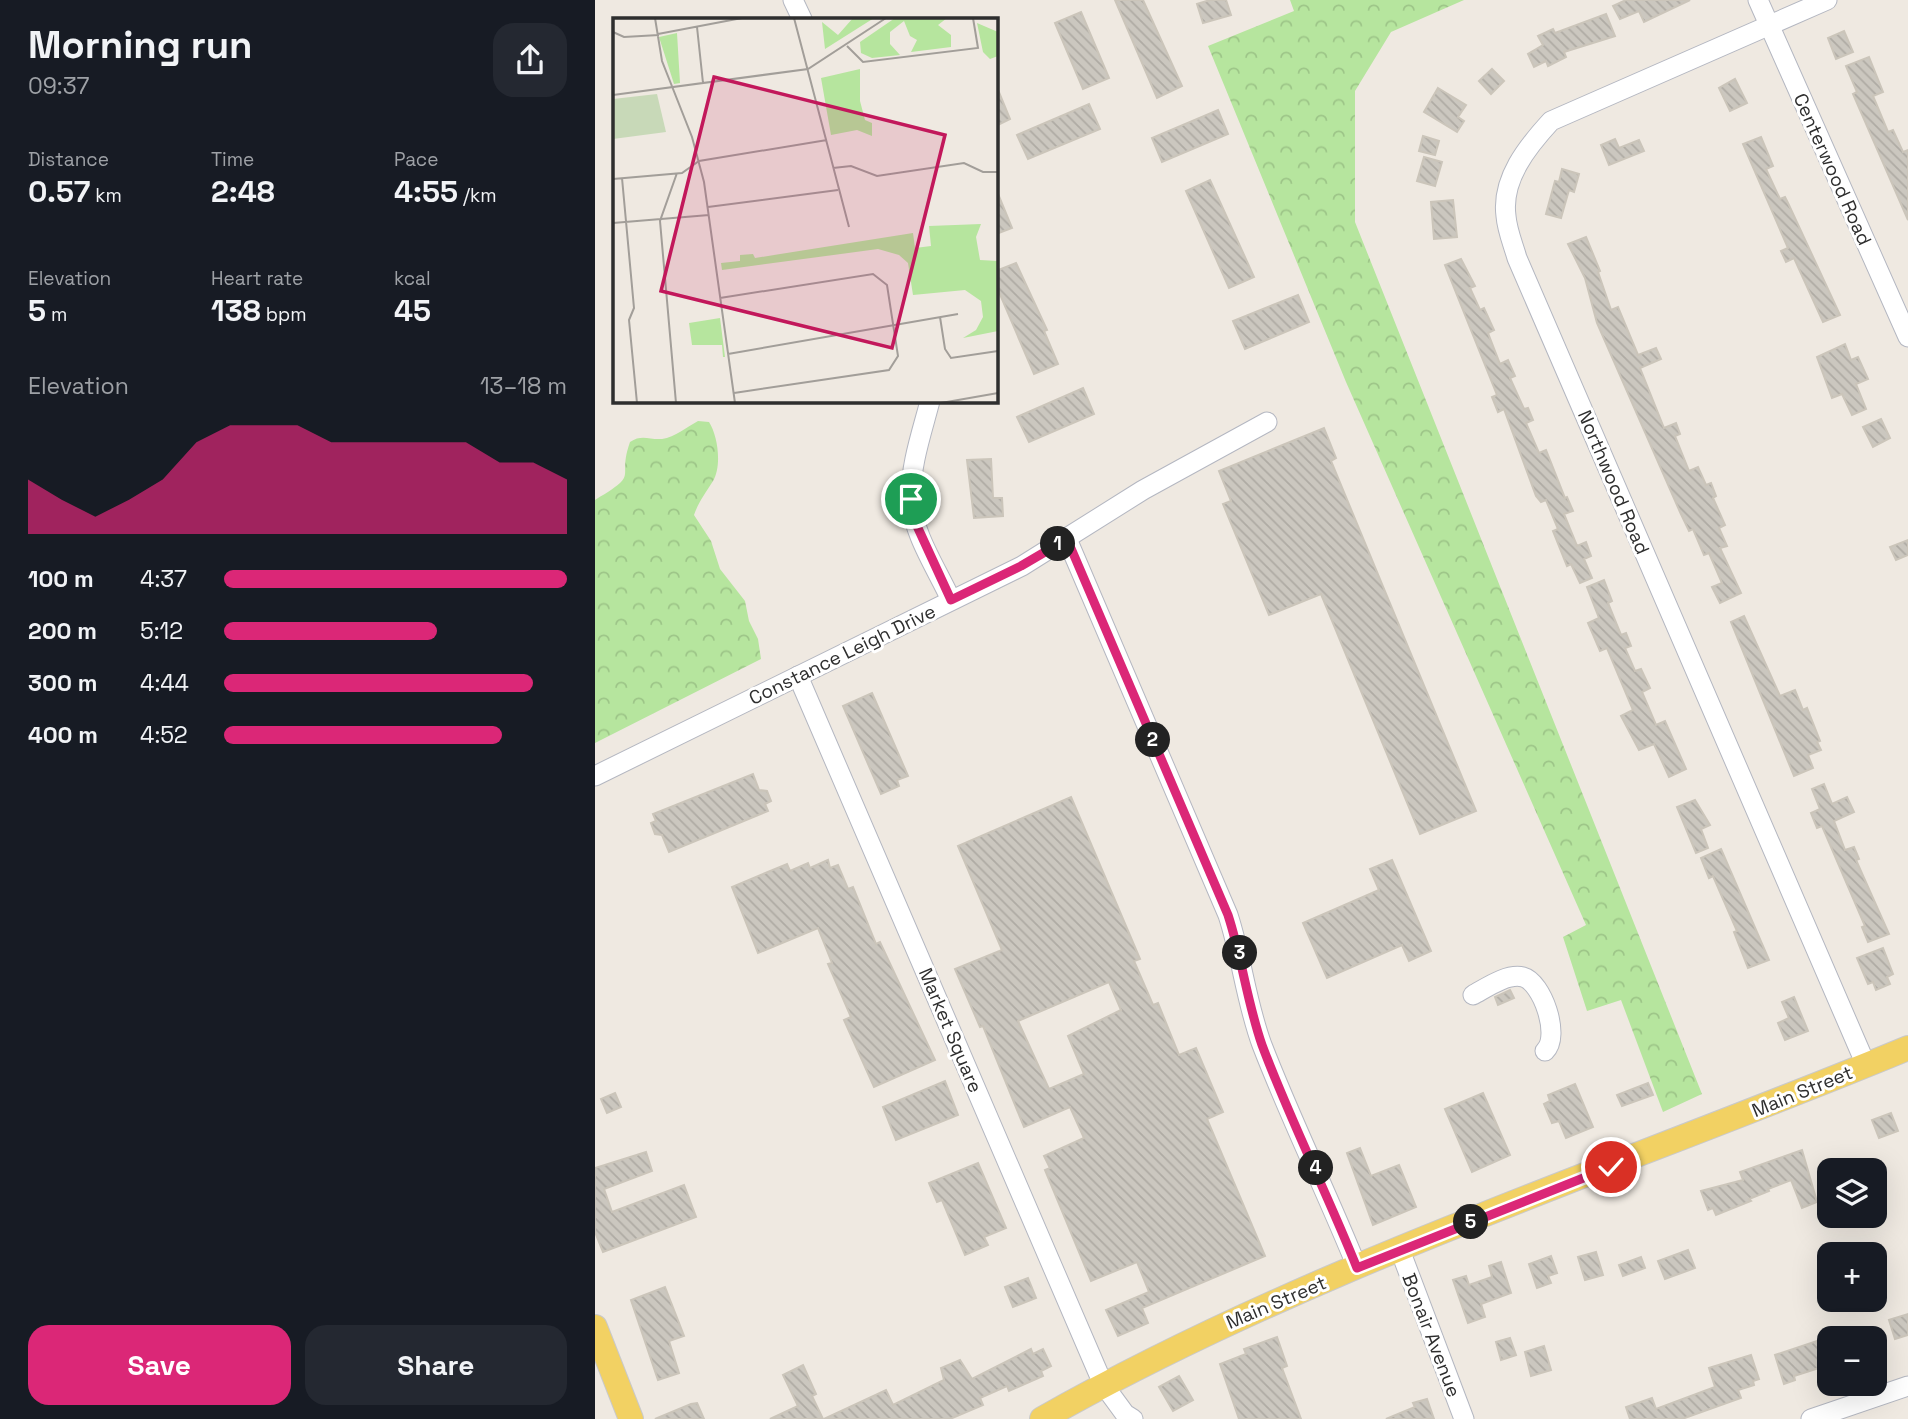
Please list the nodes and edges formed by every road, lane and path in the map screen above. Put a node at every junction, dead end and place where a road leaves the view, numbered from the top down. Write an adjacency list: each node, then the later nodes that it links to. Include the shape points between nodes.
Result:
1 (793, 0): 4 (street)
2 (1758, 0): 5 (street, Centerwood Road)
3 (1827, 0): 5 (street, Northwood Road)
4 (802, 18)
5 (1769, 24): 6 (street, Centerwood Road); 16 (street, Northwood Road, via 1551,121 1528,146 1510,179 1505,215 1517,258)
6 (1908, 337)
7 (929, 402): 10 (street, via 911,499 917,526)
8 (1268, 422): 9 (street, Constance Leigh Drive)
9 (1067, 539): 10 (street, Constance Leigh Drive); 18 (street, via 1228,915 1262,1045)
10 (951, 600): 11 (street, Constance Leigh Drive)
11 (798, 676): 12 (street, Constance Leigh Drive); 20 (street, Market Square)
12 (595, 776)
13 (1473, 995): 15 (street, via 1506,978 1529,979 1552,1025 1552,1042)
14 (1908, 1048): 16 (main road, Main Street)
15 (1545, 1051)
16 (1866, 1065): 17 (main road, Main Street)
17 (1400, 1250): 18 (main road, Main Street); 25 (street, Bonair Avenue)
18 (1357, 1268): 20 (main road, Main Street, via 1214,1328)
19 (595, 1327): 22 (main road)
20 (1103, 1384): 23 (main road, Main Street); 24 (street, Market Square)
21 (1908, 1385): 26 (street)
22 (631, 1419)
23 (1042, 1419)
24 (1133, 1419)
25 (1464, 1419)
26 (1811, 1419)

